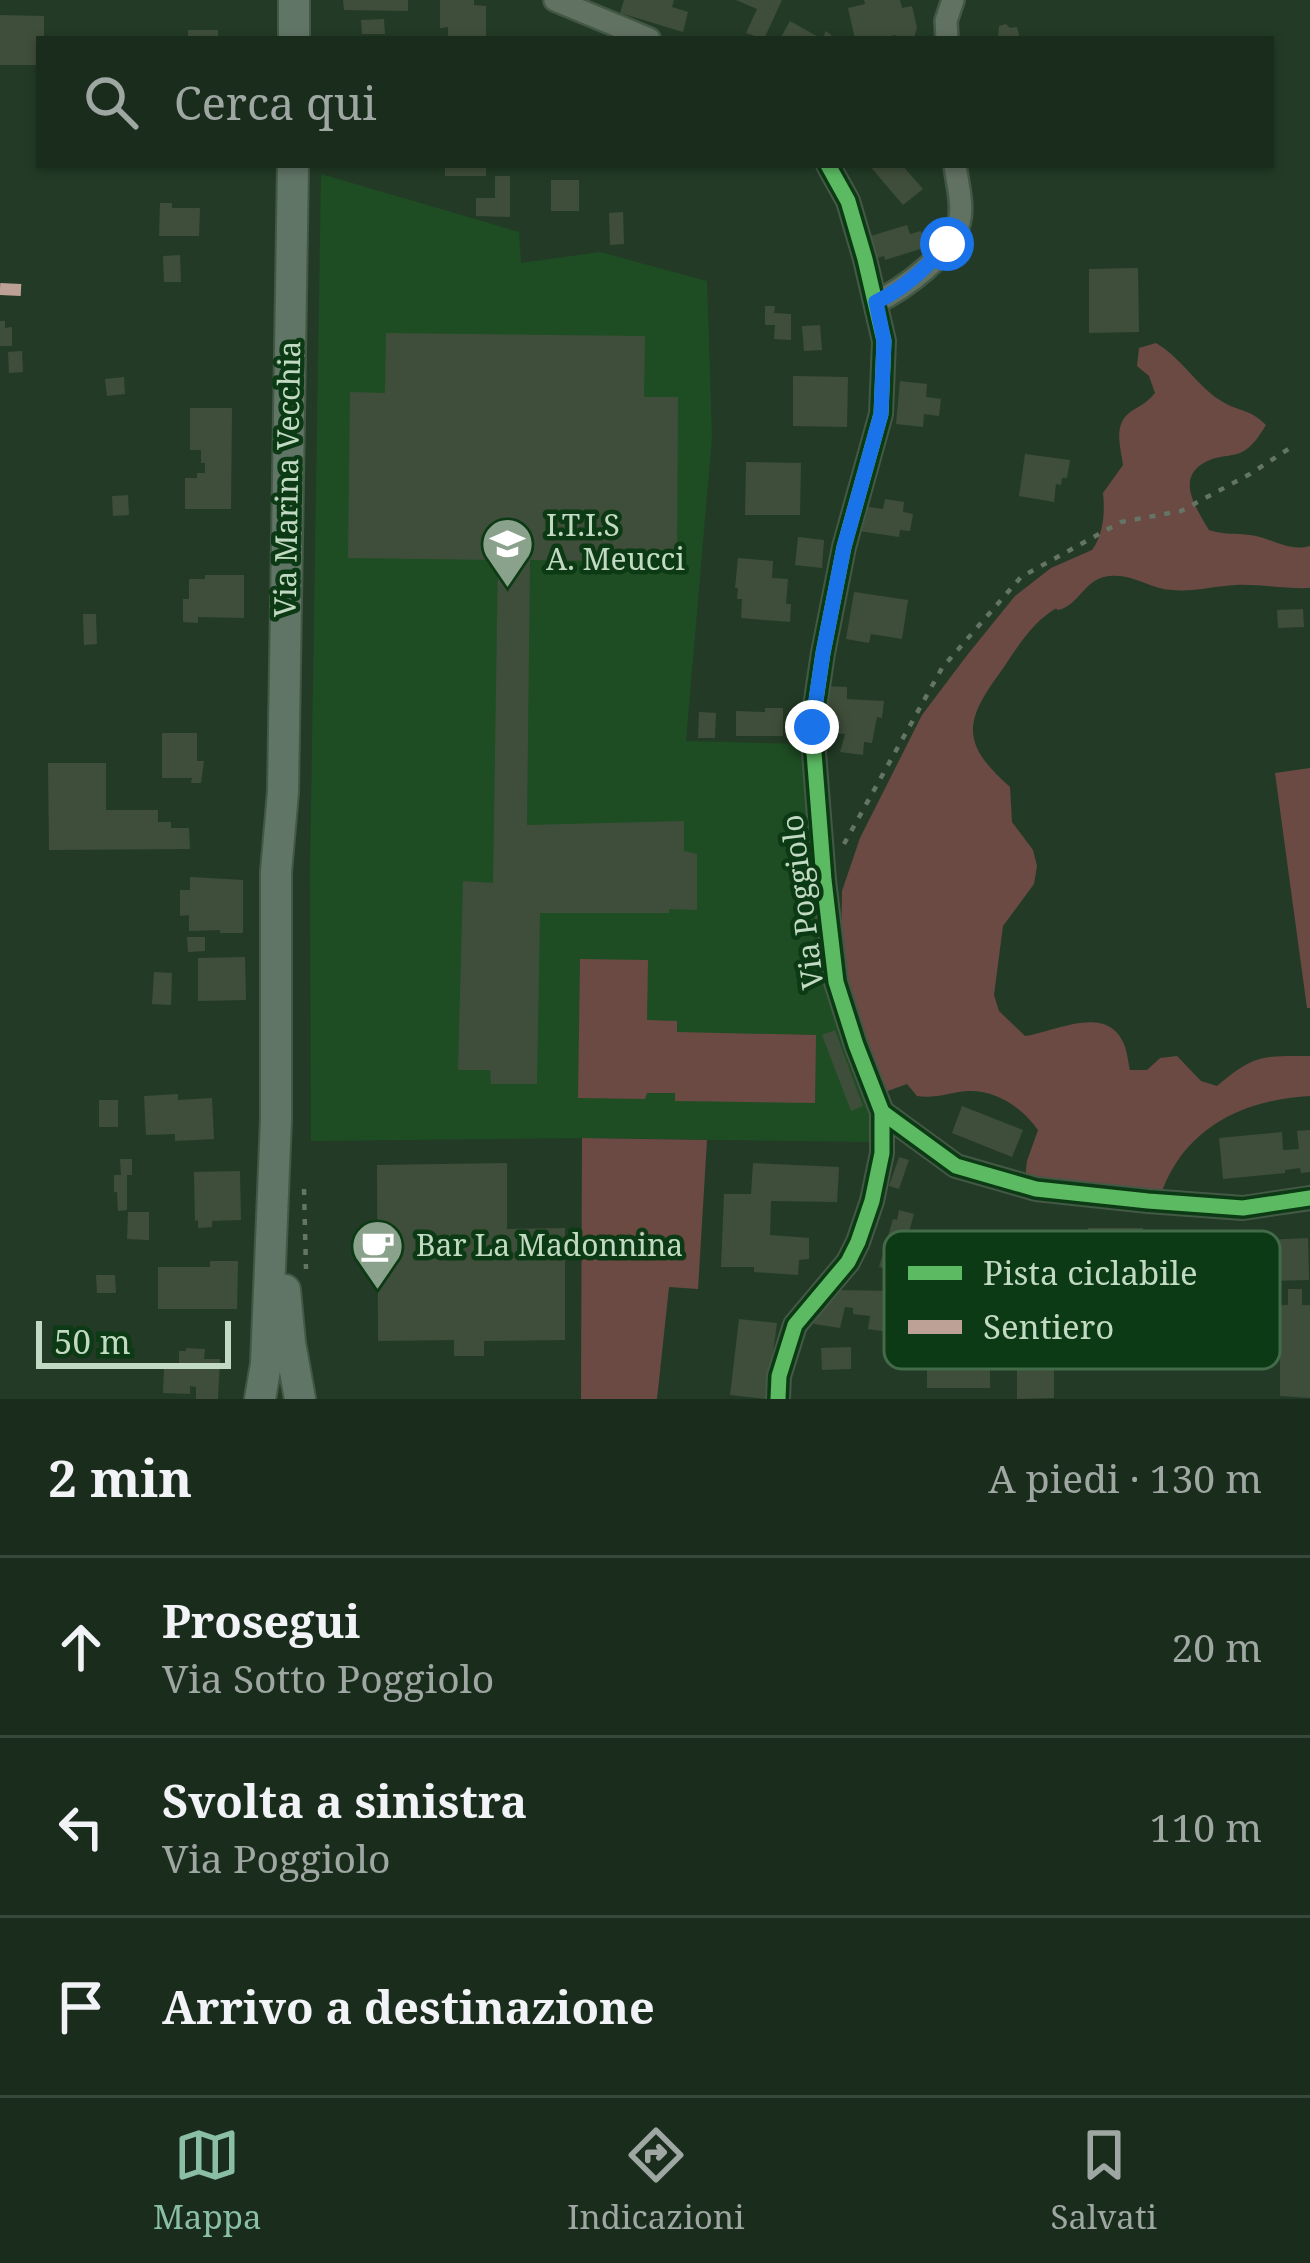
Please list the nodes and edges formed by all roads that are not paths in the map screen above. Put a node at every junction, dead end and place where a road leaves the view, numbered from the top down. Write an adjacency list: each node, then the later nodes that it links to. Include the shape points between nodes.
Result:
1 (294, 0): 4 (main road)
2 (555, 0): 5 (street)
3 (953, 0): 6 (street)
4 (294, 36)
5 (643, 36)
6 (947, 36)
7 (292, 168): 11 (main road, Via Marina Vecchia)
8 (830, 168): 10 (street, Via Poggiolo, via 848,201)
9 (955, 168): 10 (street, via 959,224 920,273)
10 (876, 302): 12 (street, Via Poggiolo, via 884,341 881,414 844,547 812,727 836,982)
11 (283, 792): 14 (main road, Via Marina Vecchia); 15 (main road, Via Marina Vecchia, via 290,872 285,1288)
12 (882, 1112): 13 (street, via 956,1166 1036,1189 1243,1208); 16 (street, Via Poggiolo, via 882,1153 858,1242 795,1324)
13 (1310, 1198)
14 (260, 1399)
15 (300, 1399)
16 (778, 1399)

